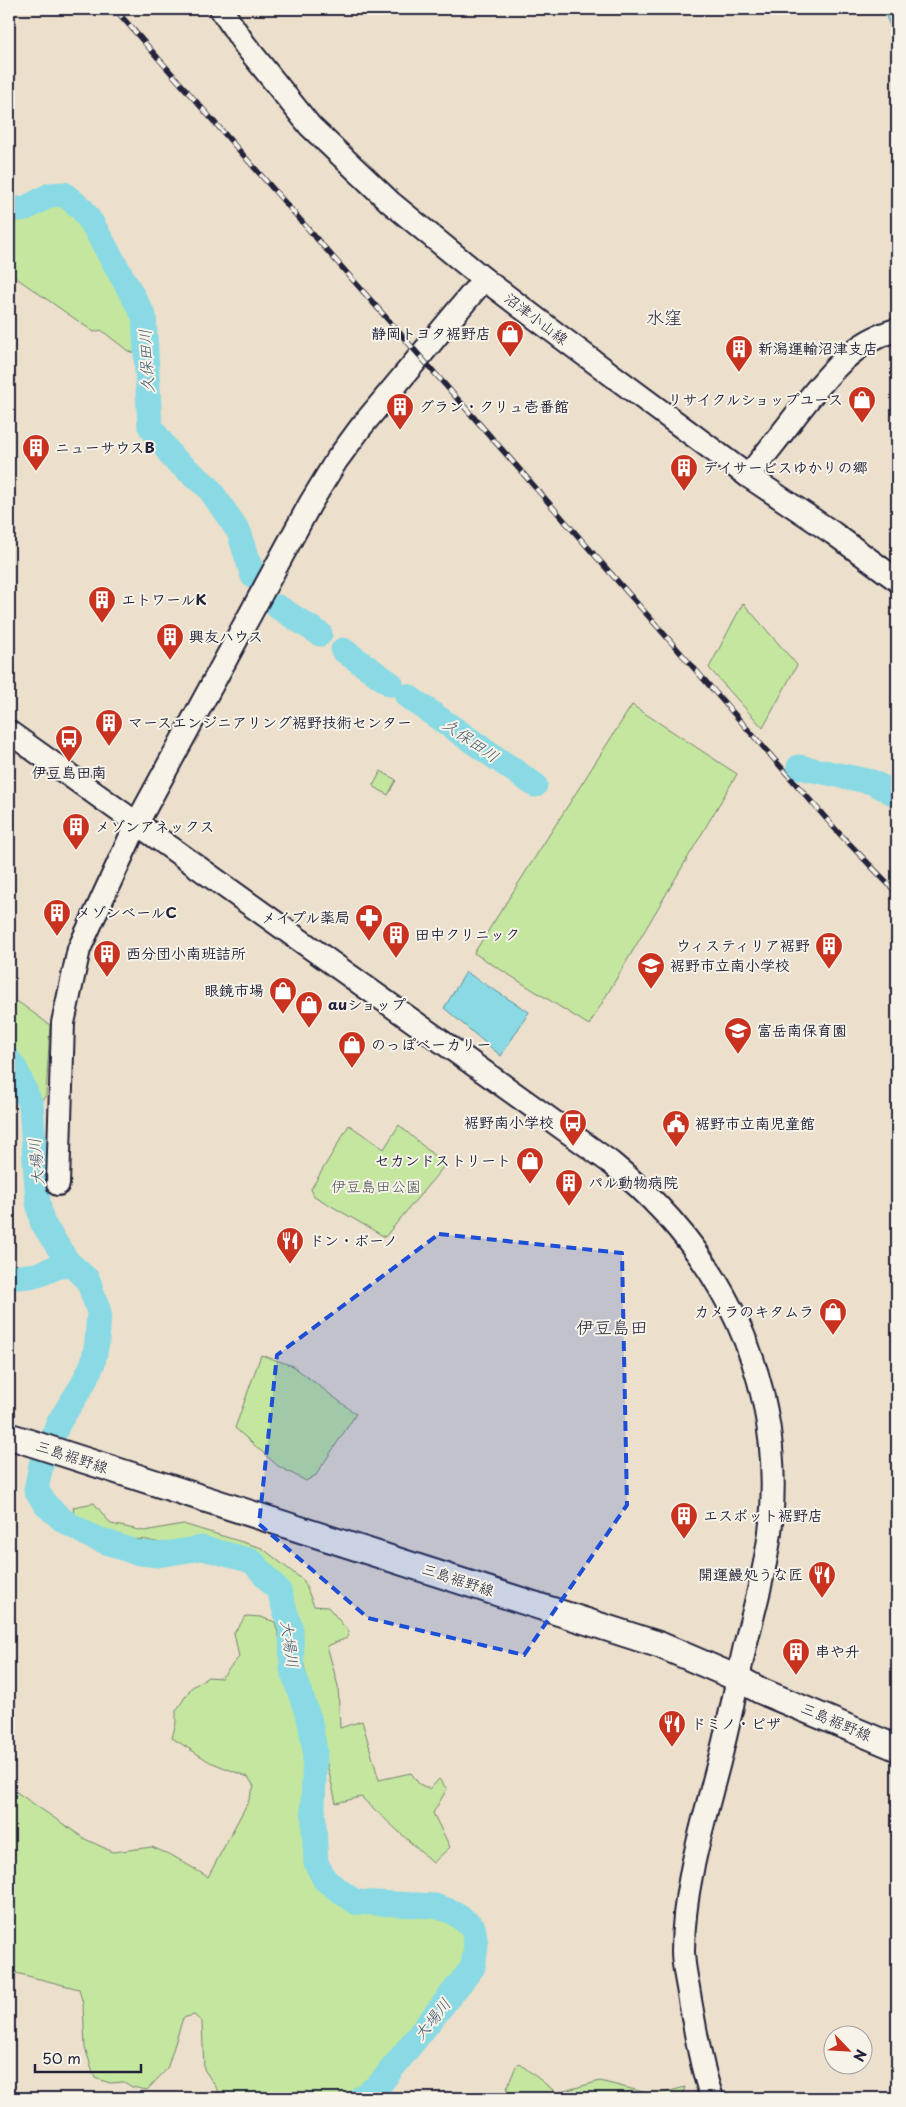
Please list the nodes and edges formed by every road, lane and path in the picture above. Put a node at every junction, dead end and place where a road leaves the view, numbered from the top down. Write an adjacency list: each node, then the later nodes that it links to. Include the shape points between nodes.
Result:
1 (221, 9): 2 (street, 沼津小山線, via 245,45 310,126 390,202)
2 (484, 279): 4 (street, 沼津小山線); 7 (street, via 336,461)
3 (897, 330): 4 (street, via 862,344 843,359)
4 (748, 476): 5 (street, 沼津小山線, via 833,532)
5 (897, 580)
6 (9, 732): 7 (street)
7 (137, 823): 8 (street, via 80,949 63,1024); 10 (street, via 610,1162 637,1184 677,1226 705,1263 729,1301 756,1373 770,1437 771,1523)
8 (58, 1184)
9 (16, 1438): 10 (main road, 三島裾野線, via 660,1644)
10 (739, 1679): 11 (main road, 三島裾野線); 12 (street, via 691,1876 684,1922 683,1953 689,1994 702,2072)
11 (897, 1748)
12 (712, 2098)

